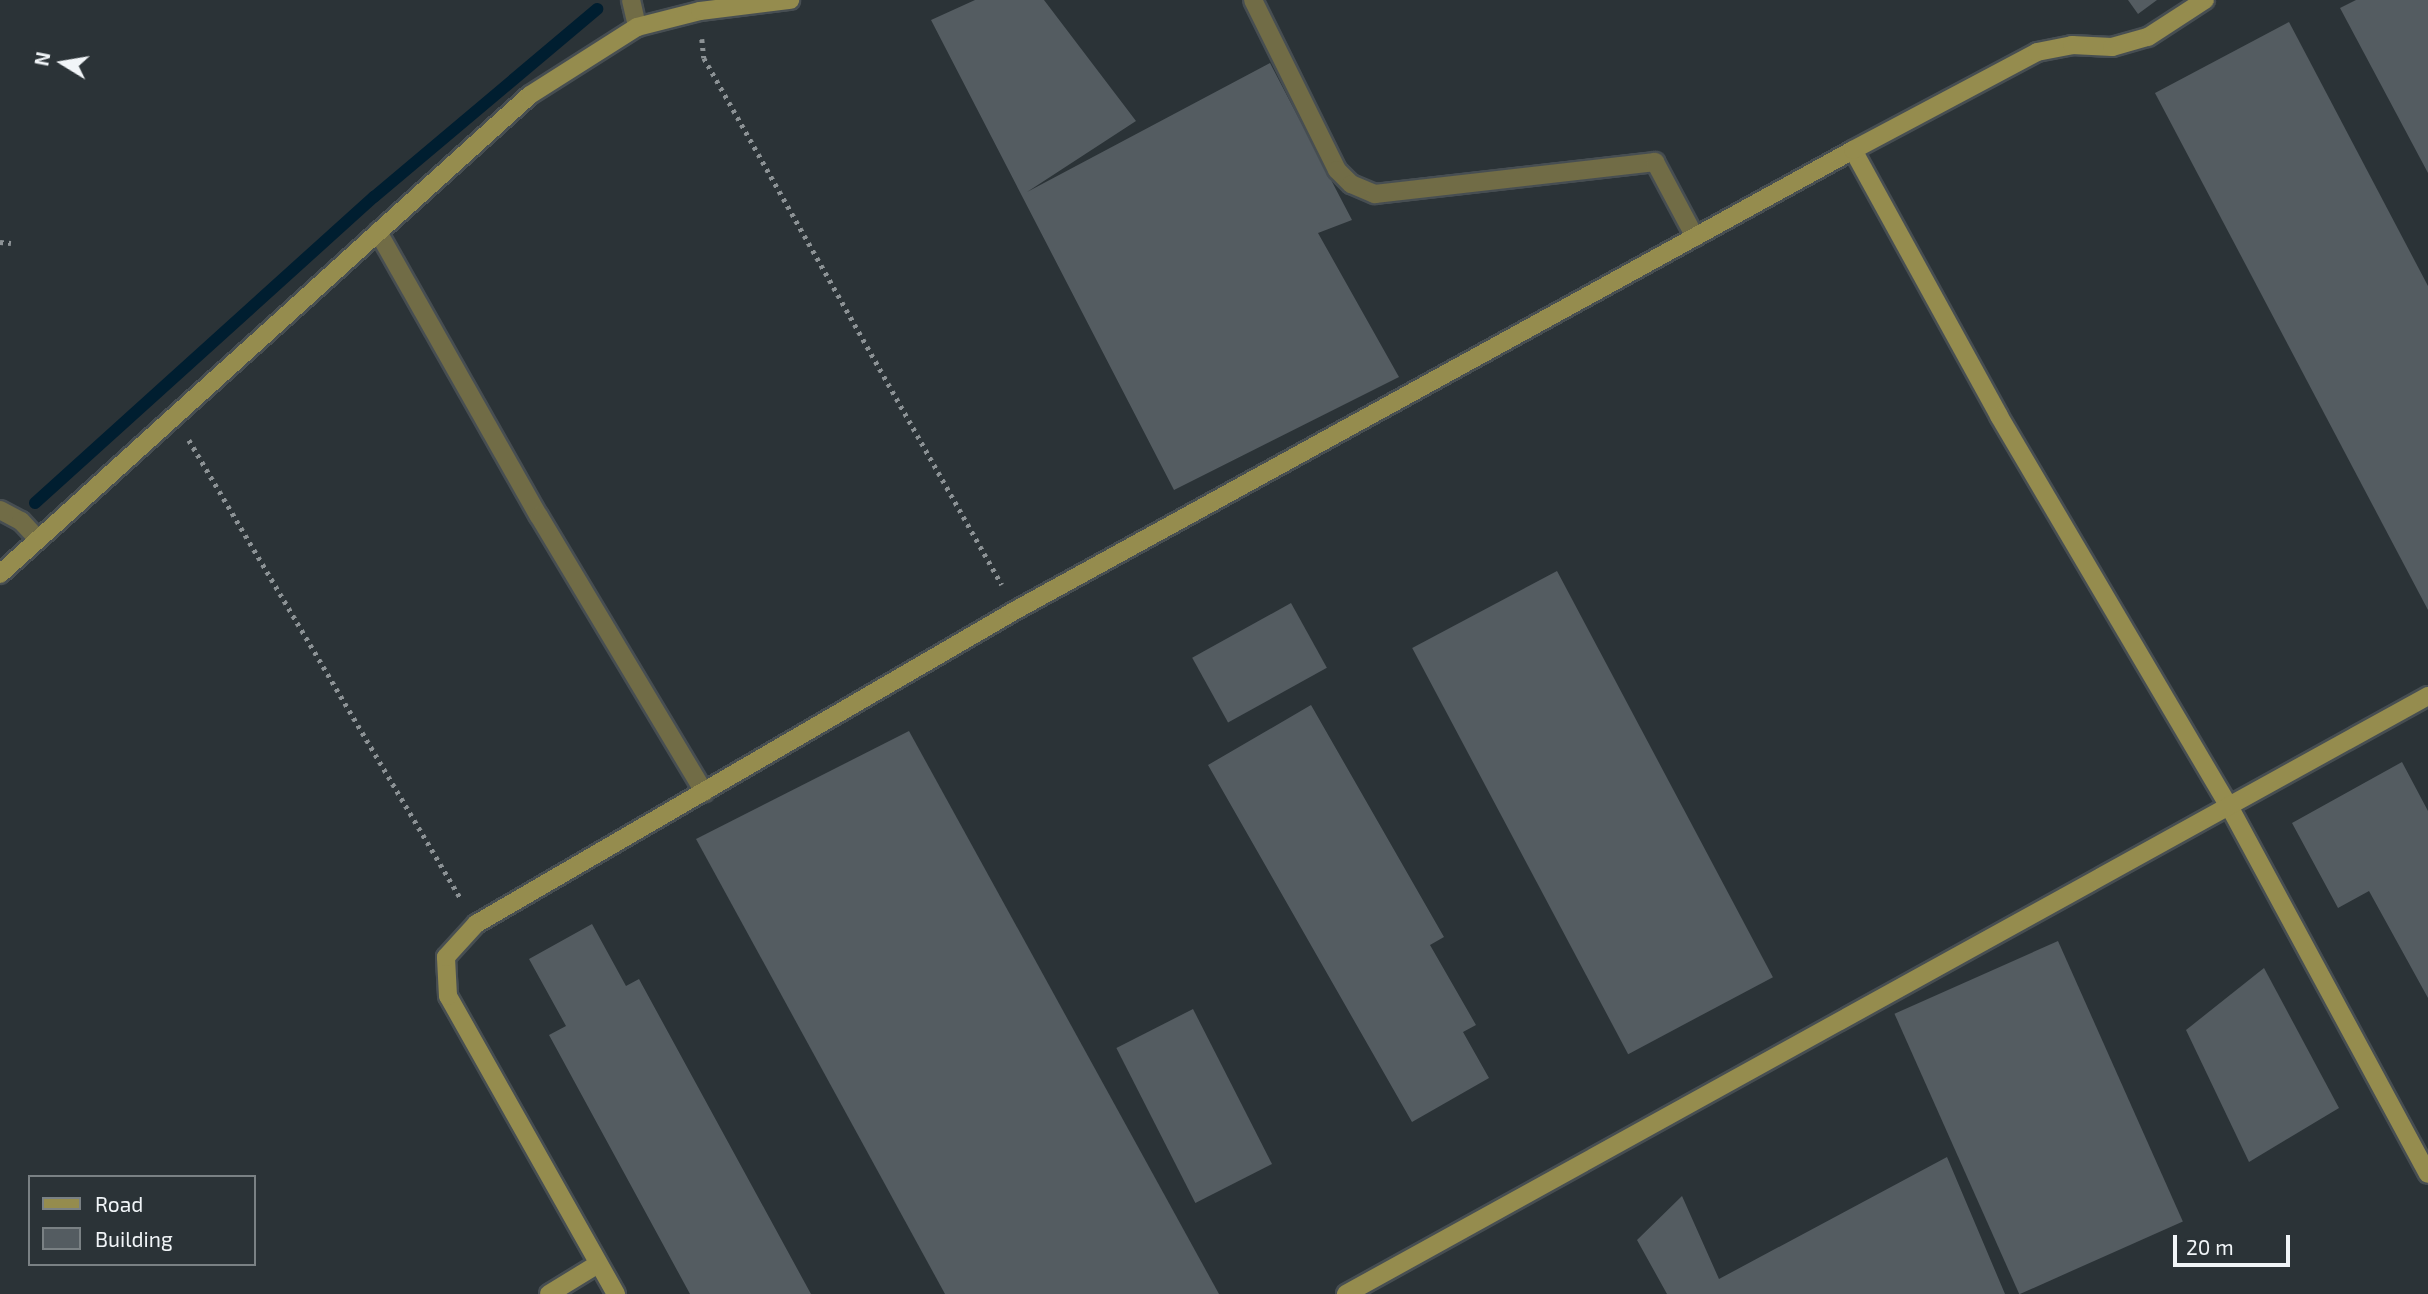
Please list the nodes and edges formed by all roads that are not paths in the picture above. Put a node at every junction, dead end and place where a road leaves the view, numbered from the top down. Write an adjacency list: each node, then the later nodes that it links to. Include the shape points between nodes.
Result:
1 (631, 0): 5 (street)
2 (790, 0): 5 (street, via 700,11)
3 (1253, 0): 8 (street, via 1337,170 1351,184 1375,194 1655,162)
4 (2205, 0): 6 (street, via 2148,37 2112,47 2072,45 2037,52)
5 (637, 27): 7 (street, via 530,95)
6 (1853, 150): 8 (street); 14 (street, via 1999,416)
7 (379, 232): 10 (street); 13 (street, via 539,516)
8 (1695, 237): 13 (street, via 1016,610)
9 (0, 510): 10 (street, via 21,521)
10 (37, 538): 11 (street)
11 (0, 573)
12 (2428, 696): 14 (street)
13 (704, 792): 16 (street, via 476,924 446,957 448,996)
14 (2229, 806): 15 (street); 19 (street)
15 (2428, 1174)
16 (598, 1264): 17 (street); 18 (street)
17 (549, 1294)
18 (616, 1294)
19 (1346, 1294)

